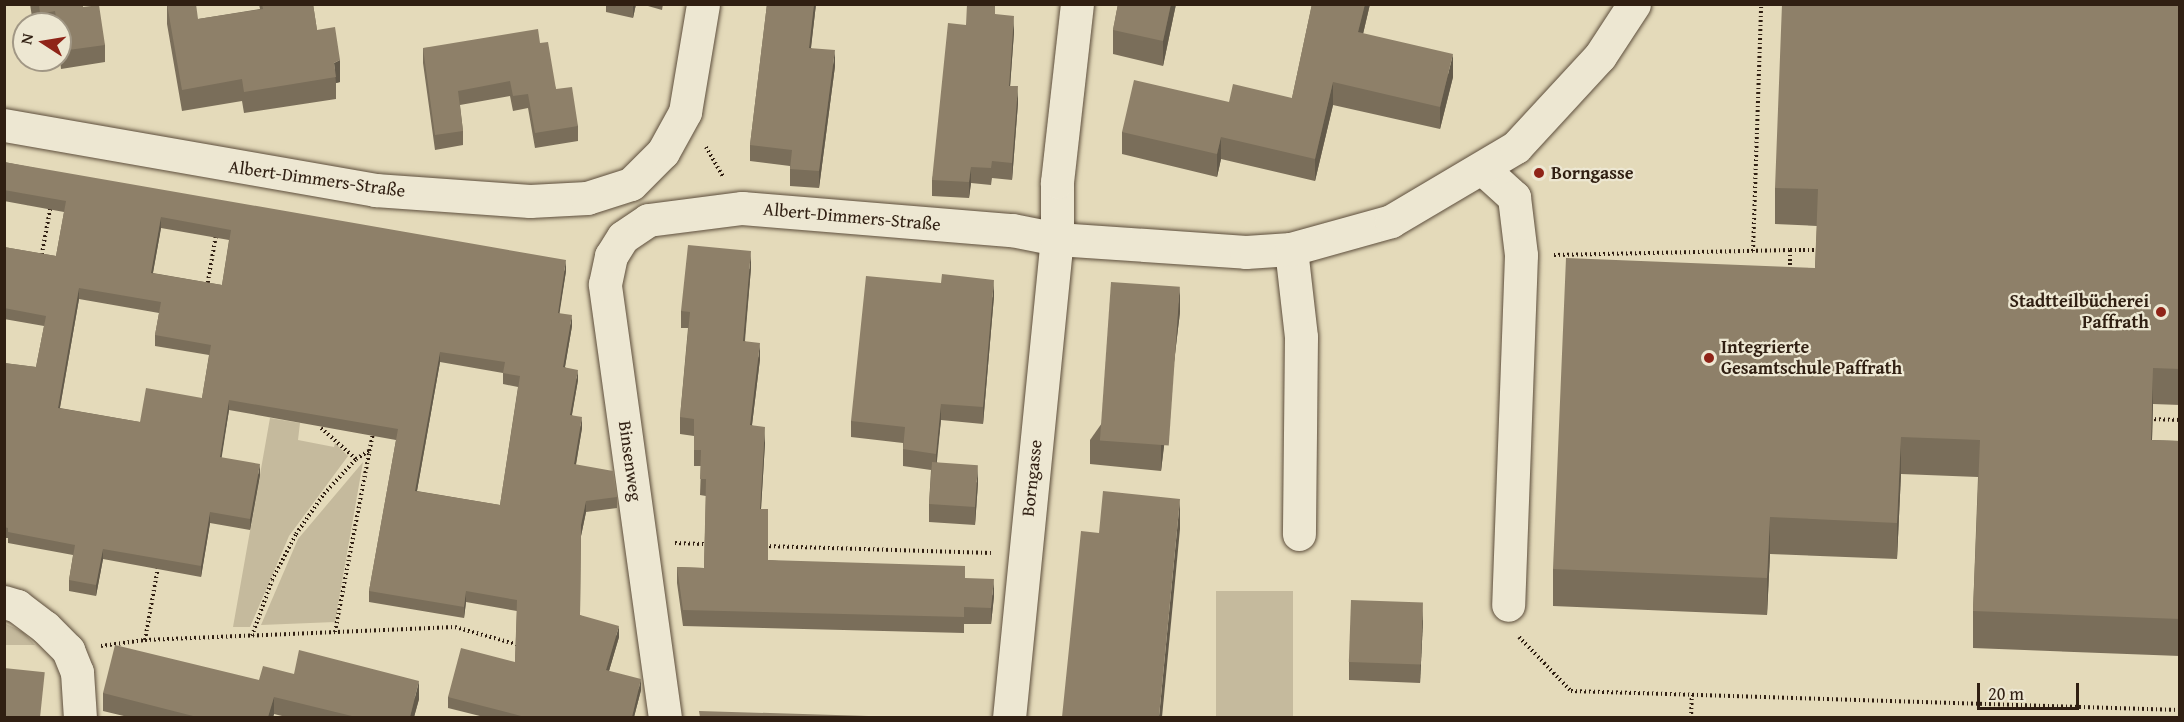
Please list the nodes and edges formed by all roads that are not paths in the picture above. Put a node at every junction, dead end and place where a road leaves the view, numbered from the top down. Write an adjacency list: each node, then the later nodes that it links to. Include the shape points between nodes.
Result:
1 (703, 4): 4 (street, Albert-Dimmers-Straße, via 685,112 663,152 631,184 587,198 530,201 375,190)
2 (1077, 4): 7 (street, Borngasse, via 1057,182)
3 (1634, 4): 5 (street, via 1600,56 1539,125 1516,147)
4 (4, 125)
5 (1483, 169): 8 (street, via 1391,221); 11 (street, via 1514,197 1521,255)
6 (648, 220): 7 (street, Albert-Dimmers-Straße, via 742,208 1012,230); 13 (street, Binsenweg, via 623,237 611,256 605,284)
7 (1057, 239): 8 (street, via 1246,252); 14 (street, Borngasse)
8 (1291, 249): 9 (street, via 1301,337)
9 (1299, 534)
10 (4, 602): 12 (street, via 17,606 68,650 77,672)
11 (1508, 605)
12 (80, 717)
13 (665, 717)
14 (1009, 717)

